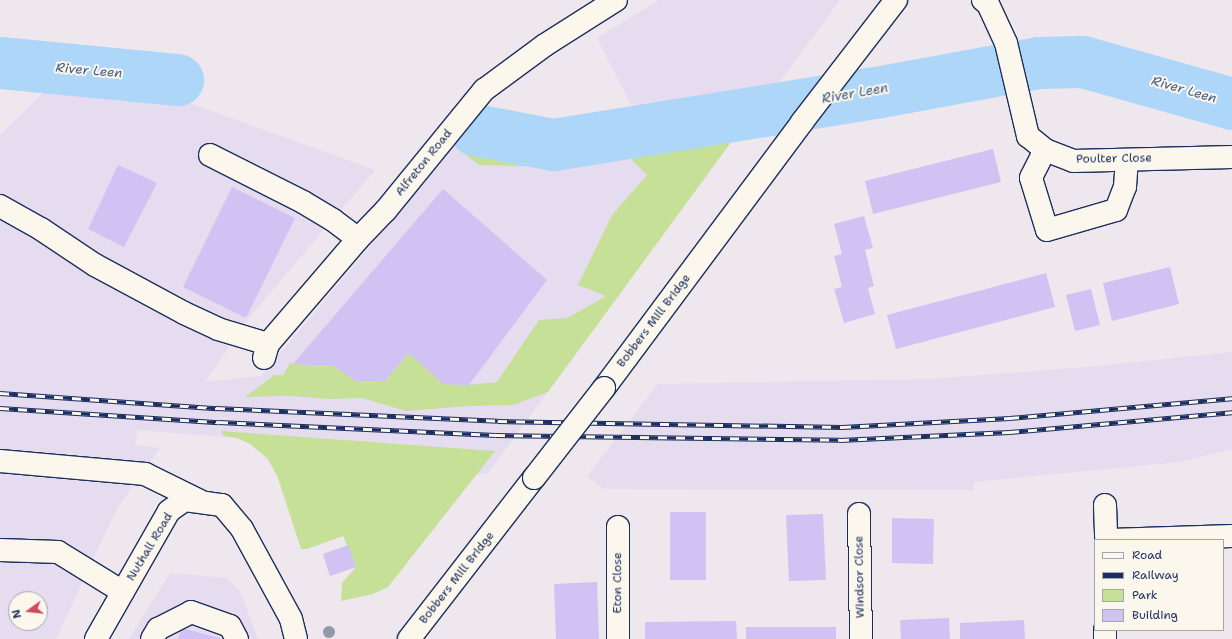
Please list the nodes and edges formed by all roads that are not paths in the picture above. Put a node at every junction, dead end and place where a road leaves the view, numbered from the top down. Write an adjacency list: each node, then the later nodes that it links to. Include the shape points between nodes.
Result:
1 (616, 0): 9 (street, Alfreton Road, via 545,44 484,90 386,210)
2 (896, 0): 25 (street, Bobbers Mill Bridge, bridge, via 604,388)
3 (983, 0): 4 (street, Poulter Close, via 988,4 1006,43 1028,136)
4 (1045, 150): 7 (street, Poulter Close, via 1073,161); 7 (street, via 1031,178 1046,230 1116,210 1125,187)
5 (210, 155): 9 (street, via 303,202)
6 (1232, 157): 7 (street, Poulter Close)
7 (1127, 160)
8 (0, 206): 9 (street, Alfreton Road, via 41,229 95,265 184,313 266,351)
9 (358, 239)
10 (0, 462): 11 (street, via 145,474)
11 (200, 501): 19 (street, Nuthall Road, via 185,500 169,511); 21 (street, Nuthall Road, via 222,505 242,529 291,619)
12 (1105, 505): 16 (street)
13 (859, 514): 27 (street, Windsor Close)
14 (618, 526): 26 (street, Eton Close)
15 (1232, 536): 17 (street)
16 (1106, 539)
17 (1140, 539)
18 (0, 550): 19 (street, via 58,552)
19 (122, 592): 22 (street, Nuthall Road)
20 (169, 631): 23 (street, via 158,629); 24 (street, via 191,612 230,626)
21 (294, 638)
22 (96, 639)
23 (152, 639)
24 (237, 639)
25 (409, 639)
26 (618, 639)
27 (861, 639)

